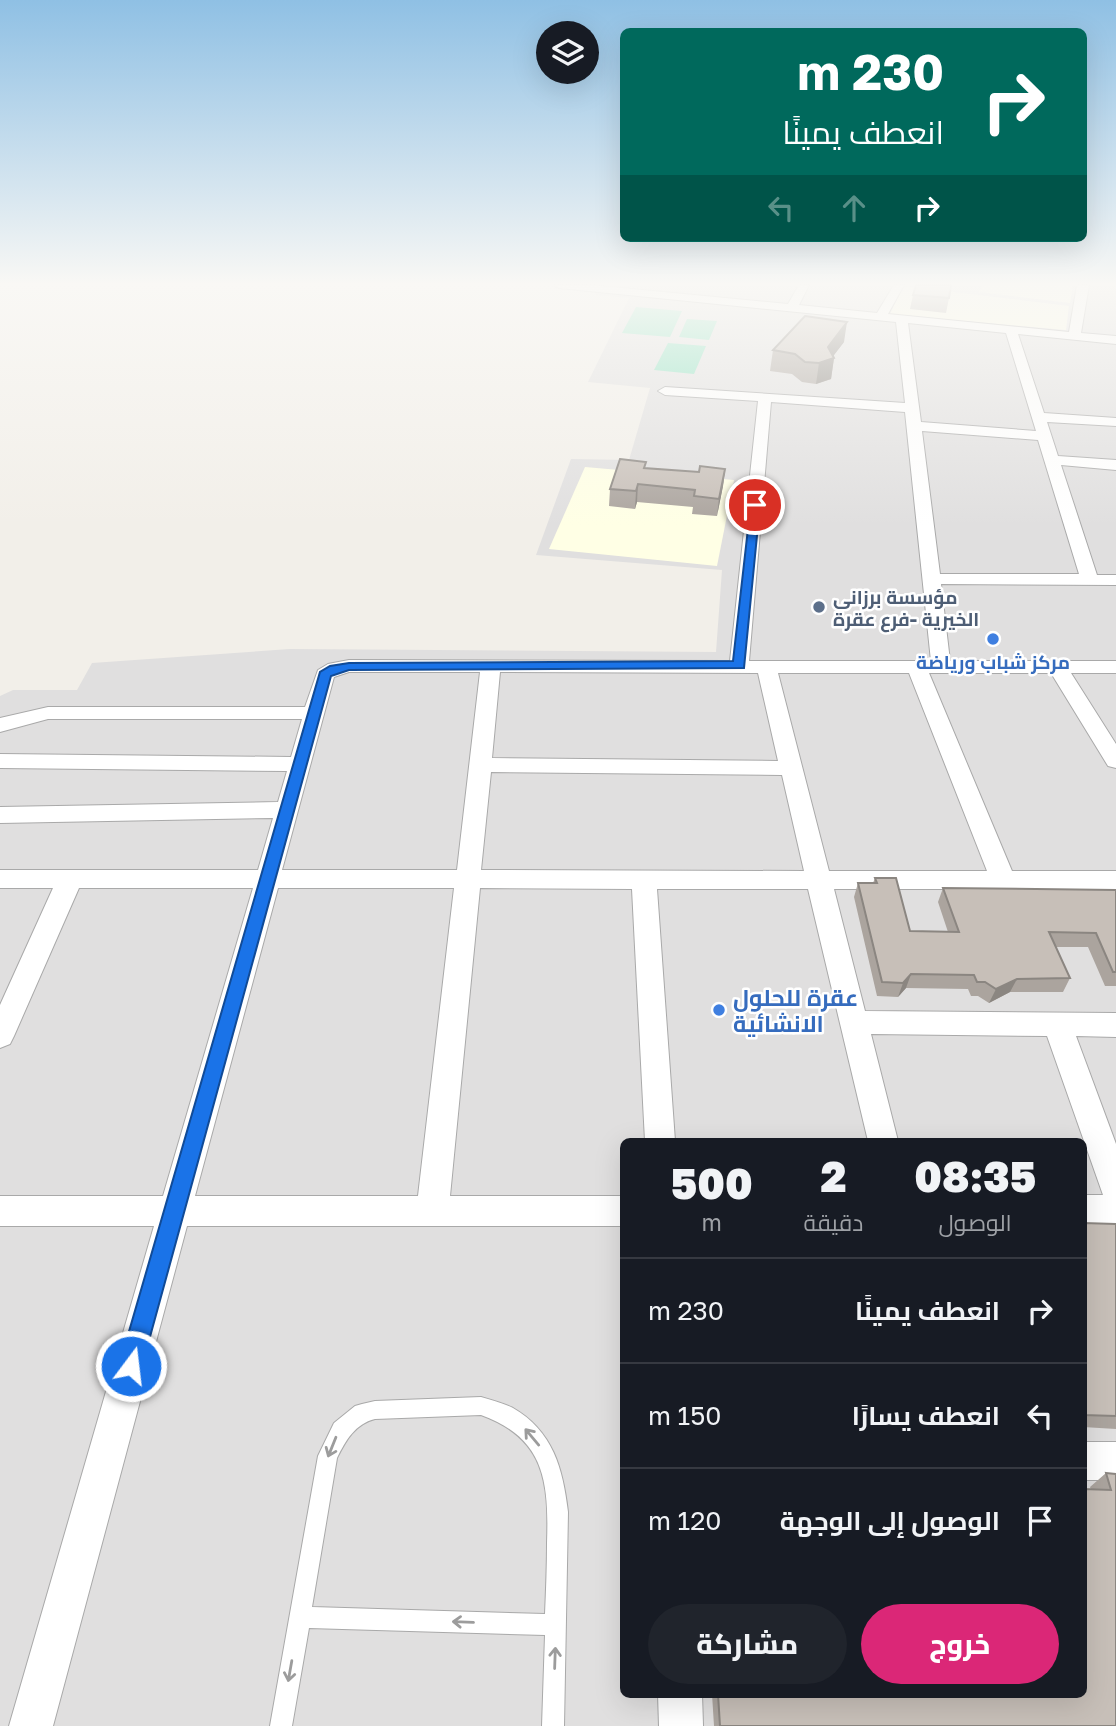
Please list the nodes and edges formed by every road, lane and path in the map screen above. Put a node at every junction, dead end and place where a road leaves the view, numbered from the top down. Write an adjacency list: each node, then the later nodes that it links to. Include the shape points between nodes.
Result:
1 (907, 366): 5 (street)
2 (1022, 366): 6 (street)
3 (664, 391): 4 (street)
4 (765, 398): 5 (street); 15 (street)
5 (912, 408): 8 (street)
6 (1039, 417): 7 (street); 9 (street)
7 (1116, 422)
8 (914, 426): 9 (street); 12 (street)
9 (1045, 436): 10 (street)
10 (1052, 460): 11 (street); 13 (street)
11 (1116, 465)
12 (932, 579): 13 (street); 19 (street)
13 (1090, 580): 14 (street)
14 (1116, 580)
15 (739, 665): 16 (street); 17 (street)
16 (766, 665): 18 (street); 28 (street)
17 (491, 666): 22 (street, via 335,668 322,678); 27 (street)
18 (916, 666): 19 (street); 37 (street)
19 (941, 666): 20 (street)
20 (1057, 666): 21 (street); 25 (street)
21 (1116, 667)
22 (312, 713): 23 (street, via 48,713); 26 (street)
23 (0, 724)
24 (0, 761): 26 (street)
25 (1116, 761)
26 (298, 764): 29 (street)
27 (481, 765): 28 (street); 33 (street)
28 (791, 768): 31 (street)
29 (286, 810): 30 (street); 32 (street)
30 (0, 815)
31 (818, 877): 34 (street); 37 (street); 39 (street)
32 (267, 878): 33 (street); 36 (street); 49 (street)
33 (468, 878): 34 (street); 51 (street)
34 (644, 878): 43 (street)
35 (0, 879): 36 (street)
36 (70, 879): 42 (street)
37 (1003, 879): 38 (street)
38 (1116, 880)
39 (854, 1022): 40 (street); 44 (street)
40 (1057, 1024): 41 (street); 45 (street)
41 (1116, 1025)
42 (0, 1036)
43 (660, 1138)
44 (882, 1138)
45 (1116, 1187)
46 (1087, 1210): 47 (street)
47 (1116, 1210)
48 (0, 1211): 49 (street)
49 (173, 1211): 51 (street); 57 (street)
50 (620, 1211): 51 (street)
51 (432, 1212)
52 (1087, 1461): 53 (street)
53 (1116, 1461)
54 (300, 1617): 55 (lane, one-way to 54); 55 (lane, one-way to 54, via 555,1481 545,1453 528,1430 481,1406 375,1410 351,1420 341,1430 328,1456); 58 (lane, one-way to 58)
55 (556, 1625): 59 (lane, one-way to 55)
56 (680, 1698): 60 (street)
57 (31, 1726)
58 (281, 1726)
59 (553, 1726)
60 (681, 1726)

